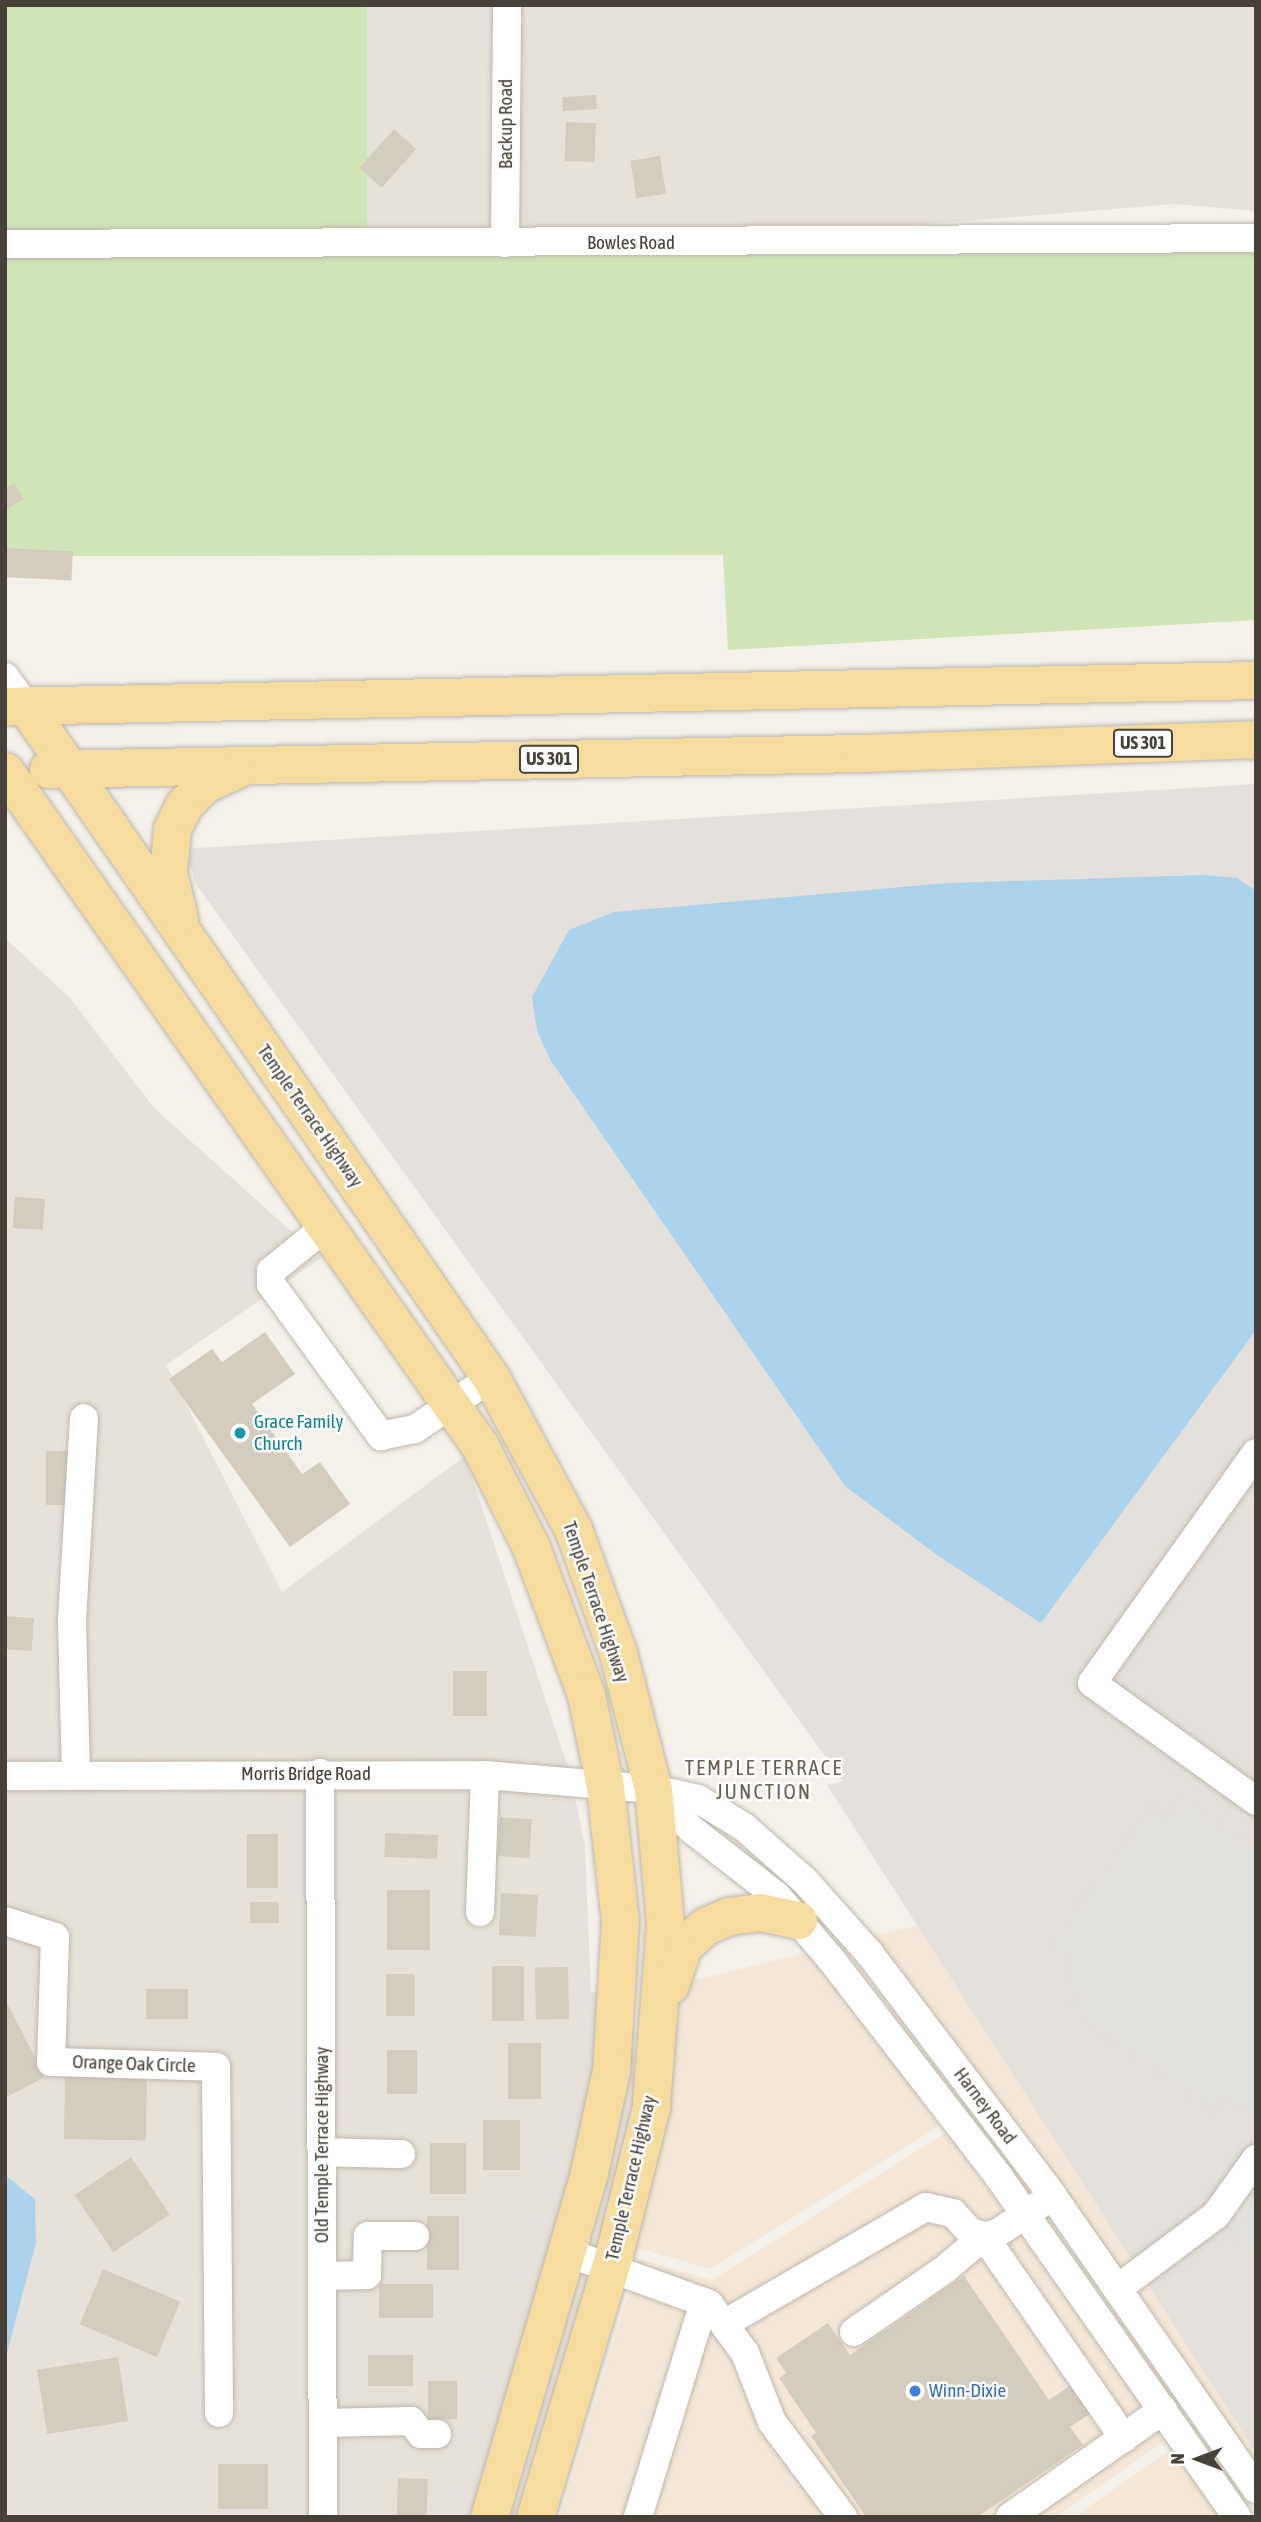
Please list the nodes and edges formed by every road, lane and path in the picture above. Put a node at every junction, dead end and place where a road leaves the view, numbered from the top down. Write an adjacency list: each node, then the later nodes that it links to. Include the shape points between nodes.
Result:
1 (507, 5): 3 (street, Backup Road)
2 (1256, 238): 3 (street, Bowles Road)
3 (505, 243): 4 (street, Bowles Road)
4 (5, 244)
5 (1256, 680): 6 (main road)
6 (12, 696): 9 (main road, Temple Terrace Highway)
7 (1256, 739): 8 (main road, US 301)
8 (245, 766): 9 (main road, US 301); 11 (main road, via 203,785 183,806 172,829 168,872)
9 (67, 769): 10 (main road, US 301); 11 (main road, Temple Terrace Highway)
10 (5, 770): 12 (main road, Temple Terrace Highway)
11 (184, 936): 13 (main road, Temple Terrace Highway)
12 (323, 1229): 14 (main road, Temple Terrace Highway); 14 (street, via 271,1272 271,1284 369,1424 381,1436 415,1429)
13 (491, 1378): 14 (street); 22 (main road, Temple Terrace Highway, via 573,1529 618,1653)
14 (450, 1406): 21 (main road, Temple Terrace Highway, via 480,1446 558,1611 586,1695)
15 (84, 1418): 18 (street, via 72,1620)
16 (1256, 1454): 23 (street, via 1092,1684)
17 (320, 1773): 18 (street, Morris Bridge Road); 19 (street, Morris Bridge Road); 28 (street, Old Temple Terrace Highway)
18 (76, 1775): 20 (street, Morris Bridge Road)
19 (485, 1775): 21 (street, Morris Bridge Road); 24 (street)
20 (5, 1776)
21 (606, 1787): 22 (street, Harney Road); 35 (main road, Temple Terrace Highway, via 620,1920 614,2040 589,2173)
22 (653, 1789): 25 (street, Harney Road, via 691,1829 777,1896); 27 (main road, Temple Terrace Highway, via 665,1923); 31 (street, Harney Road, via 698,1799 744,1827 805,1881 870,1954)
23 (1256, 1801)
24 (480, 1912)
25 (798, 1920): 27 (main road, via 760,1912 728,1916 705,1926 683,1946 674,1965); 32 (street, Harney Road)
26 (5, 1921): 43 (street, Orange Oak Circle, via 55,1937 51,2062 216,2067)
27 (651, 2107): 36 (main road, Temple Terrace Highway)
28 (322, 2152): 29 (street); 37 (street, Old Temple Terrace Highway)
29 (401, 2154)
30 (1256, 2159): 38 (street, via 1216,2215)
31 (1052, 2195): 32 (street); 38 (street, Harney Road)
32 (1024, 2214): 34 (street, via 996,2234); 42 (street, Harney Road)
33 (415, 2236): 37 (street, via 368,2236 367,2275)
34 (984, 2236): 40 (street, via 970,2232 953,2213 926,2207); 41 (street, via 944,2270); 46 (street)
35 (566, 2252): 36 (street); 49 (main road, Temple Terrace Highway)
36 (610, 2269): 39 (street); 50 (main road, Temple Terrace Highway)
37 (322, 2276): 44 (street, Old Temple Terrace Highway)
38 (1117, 2289): 47 (street, Harney Road)
39 (704, 2302): 40 (street); 51 (street)
40 (724, 2324): 52 (street, via 745,2353 772,2422)
41 (854, 2332)
42 (1163, 2410): 46 (street); 54 (street, Harney Road)
43 (219, 2413)
44 (323, 2423): 45 (street, via 411,2421 421,2434); 48 (street, Old Temple Terrace Highway)
45 (437, 2434)
46 (1124, 2438): 53 (street)
47 (1256, 2489)
48 (323, 2517)
49 (489, 2517)
50 (535, 2517)
51 (638, 2517)
52 (843, 2517)
53 (1010, 2517)
54 (1237, 2517)

